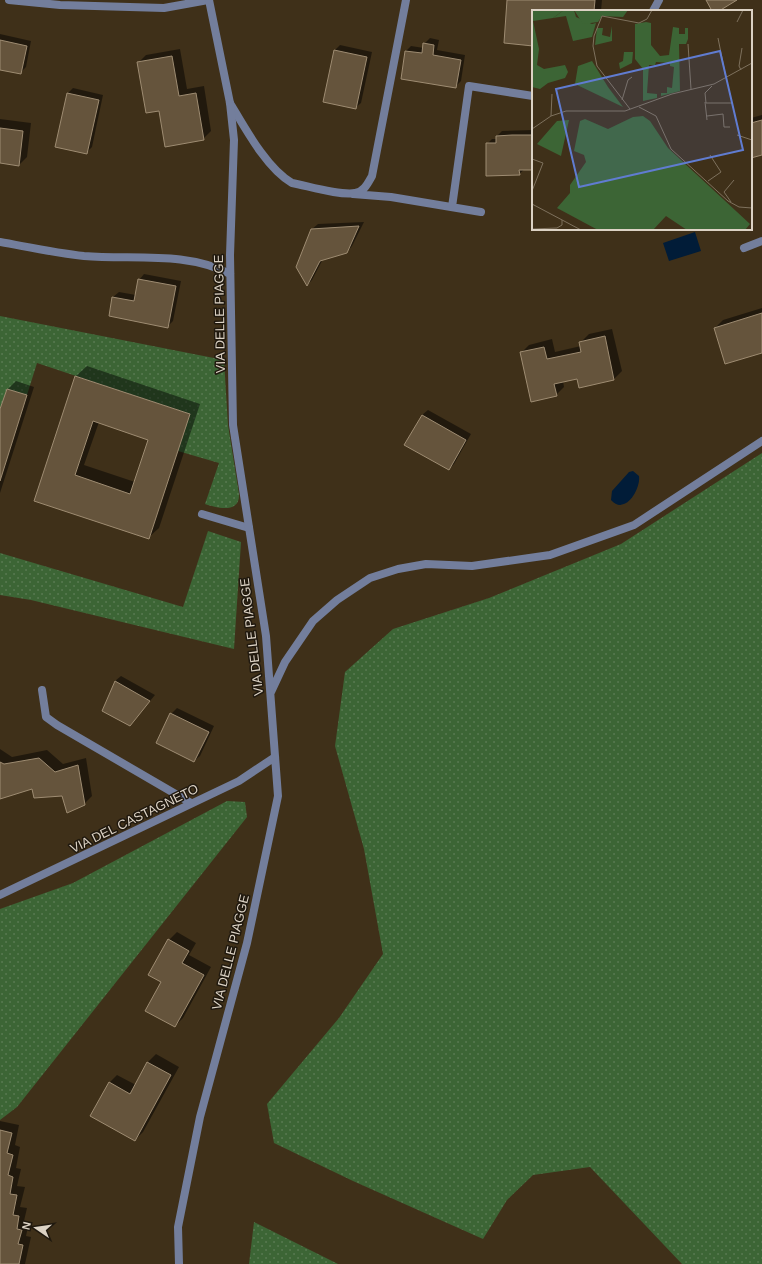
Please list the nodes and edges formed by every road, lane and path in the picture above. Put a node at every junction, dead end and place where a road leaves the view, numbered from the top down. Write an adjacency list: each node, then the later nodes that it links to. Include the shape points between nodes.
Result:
1 (9, 0): 2 (street, via 60,5 164,8)
2 (209, 0): 7 (street, VIA DELLE PIAGGE)
3 (406, 0): 8 (street, via 372,176 368,184 356,193)
4 (659, 0): 5 (street)
5 (654, 10)
6 (532, 96): 9 (street, via 469,86)
7 (230, 103): 8 (street, via 285,179 292,183); 14 (street, VIA DELLE PIAGGE, via 234,140)
8 (345, 193): 9 (street, via 391,197)
9 (452, 207): 10 (street)
10 (481, 212)
11 (762, 241): 13 (street)
12 (0, 242): 14 (street, via 83,256 190,260 216,266)
13 (744, 248)
14 (230, 274): 17 (street, VIA DELLE PIAGGE, via 233,425)
15 (762, 441): 19 (street, via 634,525 550,555 472,566 426,564 398,568 370,578 337,600 313,621 285,662)
16 (202, 514): 17 (street)
17 (249, 528): 19 (street, VIA DELLE PIAGGE, via 266,636)
18 (42, 690): 21 (street, via 46,717)
19 (270, 693): 20 (street, VIA DELLE PIAGGE)
20 (275, 757): 21 (street, VIA DEL CASTAGNETO, via 239,781); 23 (street, VIA DELLE PIAGGE, via 278,796 246,943 200,1117 178,1227)
21 (191, 803): 22 (street, VIA DEL CASTAGNETO)
22 (0, 895)
23 (179, 1264)

